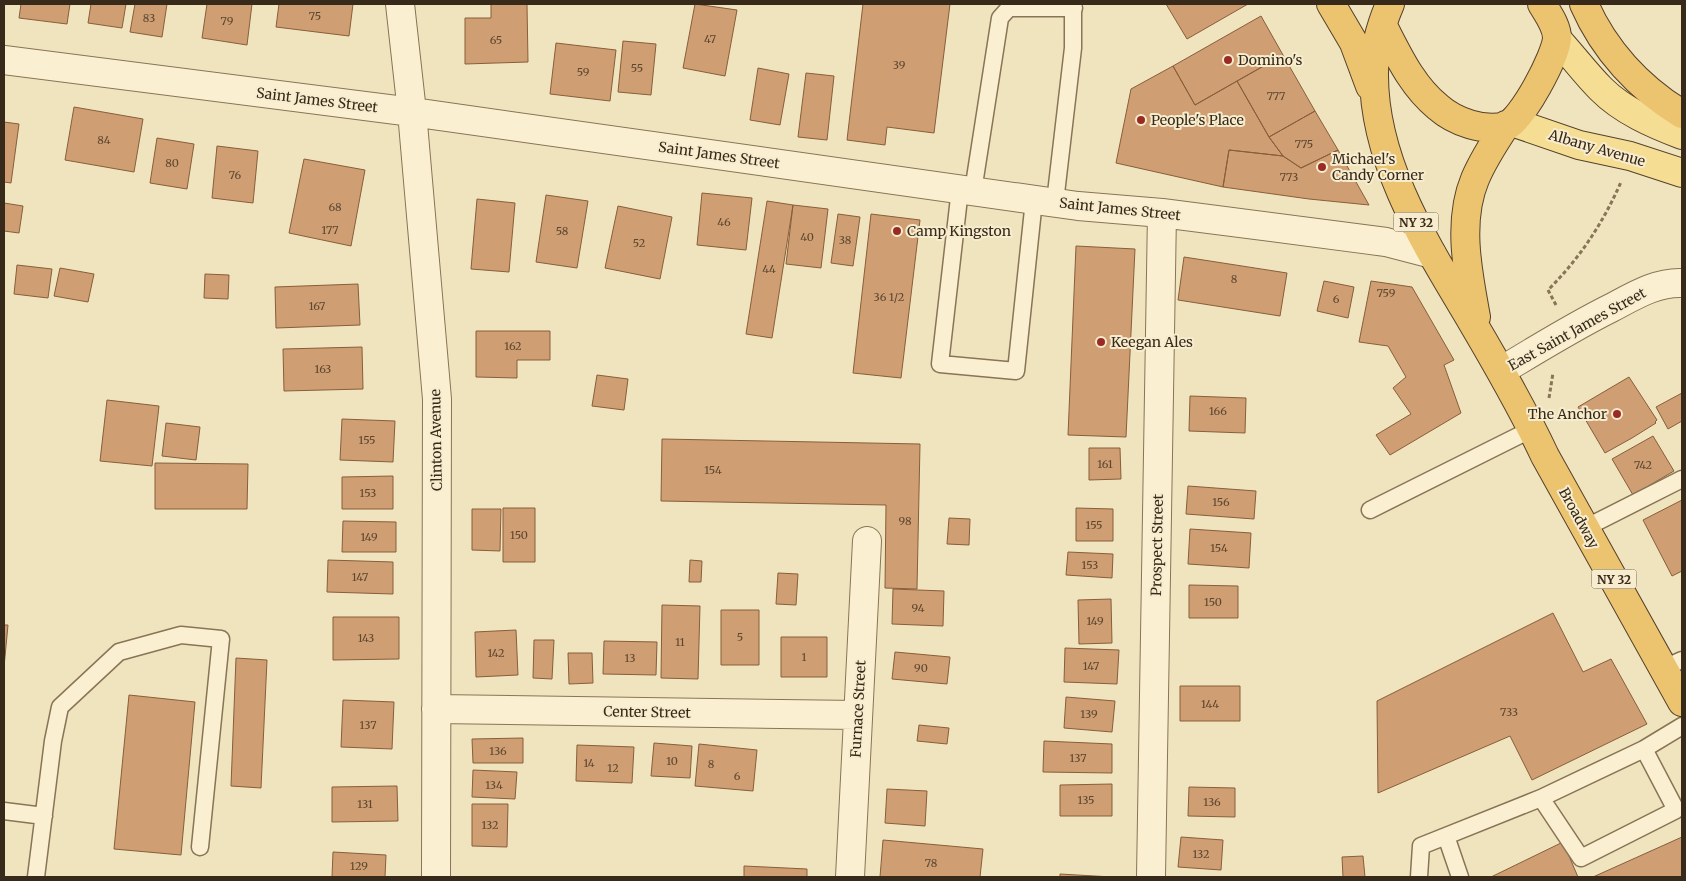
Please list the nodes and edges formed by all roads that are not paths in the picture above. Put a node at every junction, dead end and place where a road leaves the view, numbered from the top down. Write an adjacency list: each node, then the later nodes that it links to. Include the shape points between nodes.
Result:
1 (400, 4): 10 (street, Clinton Avenue)
2 (1331, 4): 9 (highway, via 1354,43)
3 (1542, 4): 7 (highway)
4 (1584, 4): 11 (highway, via 1607,46 1623,66 1652,93)
5 (1074, 6): 15 (lane, via 1009,8 1000,18); 16 (lane, via 1074,48)
6 (1386, 15): 9 (highway, Broadway / NY 32, via 1377,45); 12 (highway, via 1402,62 1414,81 1439,108 1469,124 1486,127)
7 (1558, 24): 12 (highway, Broadway, via 1553,55 1545,73); 13 (main road, via 1600,89 1643,118)
8 (4, 60): 10 (street, Saint James Street)
9 (1375, 102): 18 (highway, Broadway / NY 32, via 1380,132 1399,187)
10 (412, 112): 15 (street, Saint James Street); 29 (street, Clinton Avenue, via 437,399)
11 (1682, 114)
12 (1509, 124): 14 (main road, Albany Avenue); 20 (highway, Broadway / NY 32, via 1484,160 1469,199 1466,243)
13 (1682, 135)
14 (1682, 173)
15 (966, 190): 16 (street, Saint James Street); 16 (lane, via 940,364 1016,371)
16 (1044, 201): 17 (street, Saint James Street)
17 (1162, 213): 18 (street, Saint James Street, via 1386,242); 41 (street, Prospect Street)
18 (1432, 254): 20 (highway, Broadway / NY 32)
19 (1682, 283): 21 (street, East Saint James Street, via 1645,290 1568,330)
20 (1479, 333): 21 (highway, Broadway / NY 32)
21 (1501, 371): 22 (highway, Broadway / NY 32)
22 (1532, 430): 24 (lane); 25 (highway, Broadway / NY 32)
23 (1682, 479): 25 (lane)
24 (1370, 510)
25 (1585, 528): 27 (highway, Broadway / NY 32)
26 (867, 541): 30 (street, Furnace Street)
27 (1673, 664): 28 (highway, Broadway / NY 32)
28 (1682, 702)
29 (436, 709): 30 (street, Center Street); 39 (street, Clinton Avenue)
30 (858, 715): 40 (street, Furnace Street)
31 (1682, 726): 32 (lane)
32 (1644, 749): 33 (lane); 33 (lane, via 1676,810 1581,858)
33 (1542, 798): 36 (lane)
34 (4, 811): 35 (lane)
35 (44, 816): 37 (lane, via 60,707 119,652 180,635 221,639); 38 (lane)
36 (1446, 836): 42 (lane, via 1421,846); 43 (lane)
37 (200, 847)
38 (36, 877)
39 (436, 877)
40 (850, 877)
41 (1151, 877)
42 (1419, 877)
43 (1460, 877)

